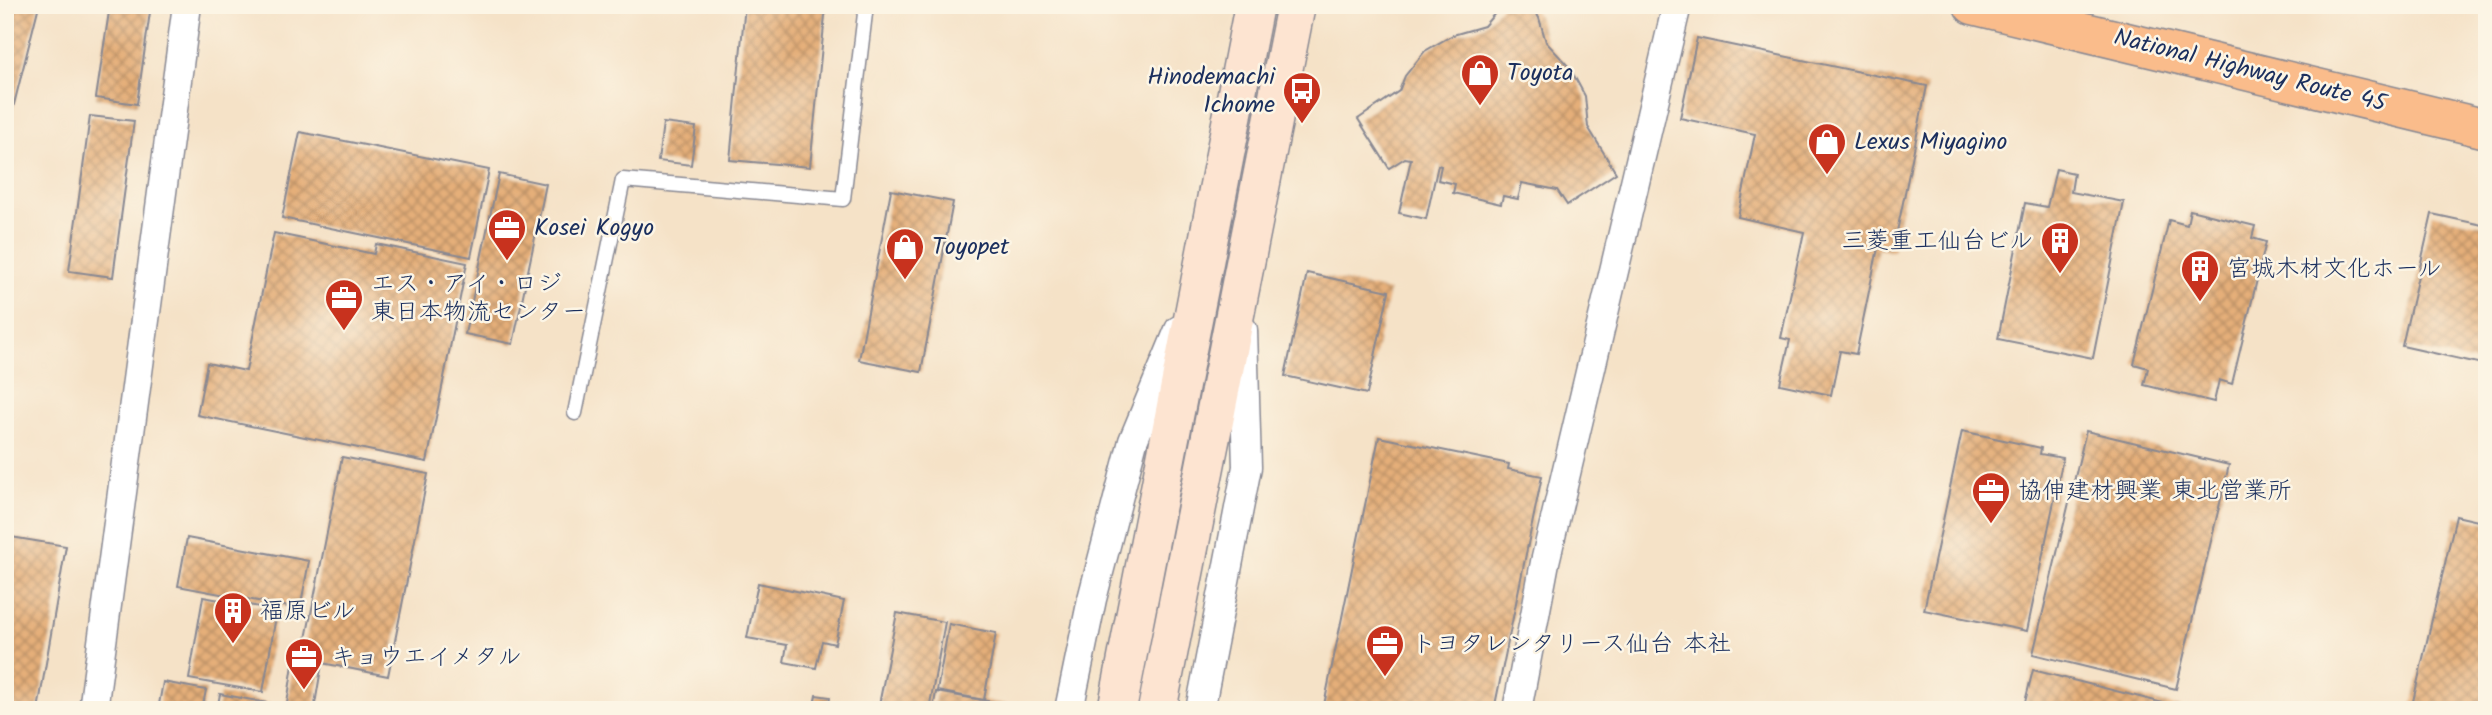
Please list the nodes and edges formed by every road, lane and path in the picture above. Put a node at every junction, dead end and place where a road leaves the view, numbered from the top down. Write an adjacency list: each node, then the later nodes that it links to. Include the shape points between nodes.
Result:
1 (187, 5): 11 (street)
2 (866, 5): 10 (lane, via 842,199 623,180)
3 (1254, 5): 8 (street)
4 (1296, 5): 9 (street)
5 (1677, 5): 16 (street, via 1545,562)
6 (1973, 5): 7 (highway, National Highway Route 45)
7 (2487, 129)
8 (1203, 272): 12 (street, via 1133,441); 13 (street)
9 (1241, 282): 14 (street); 15 (street, via 1247,467)
10 (575, 413)
11 (93, 710)
12 (1069, 710)
13 (1118, 710)
14 (1157, 710)
15 (1200, 710)
16 (1517, 710)

